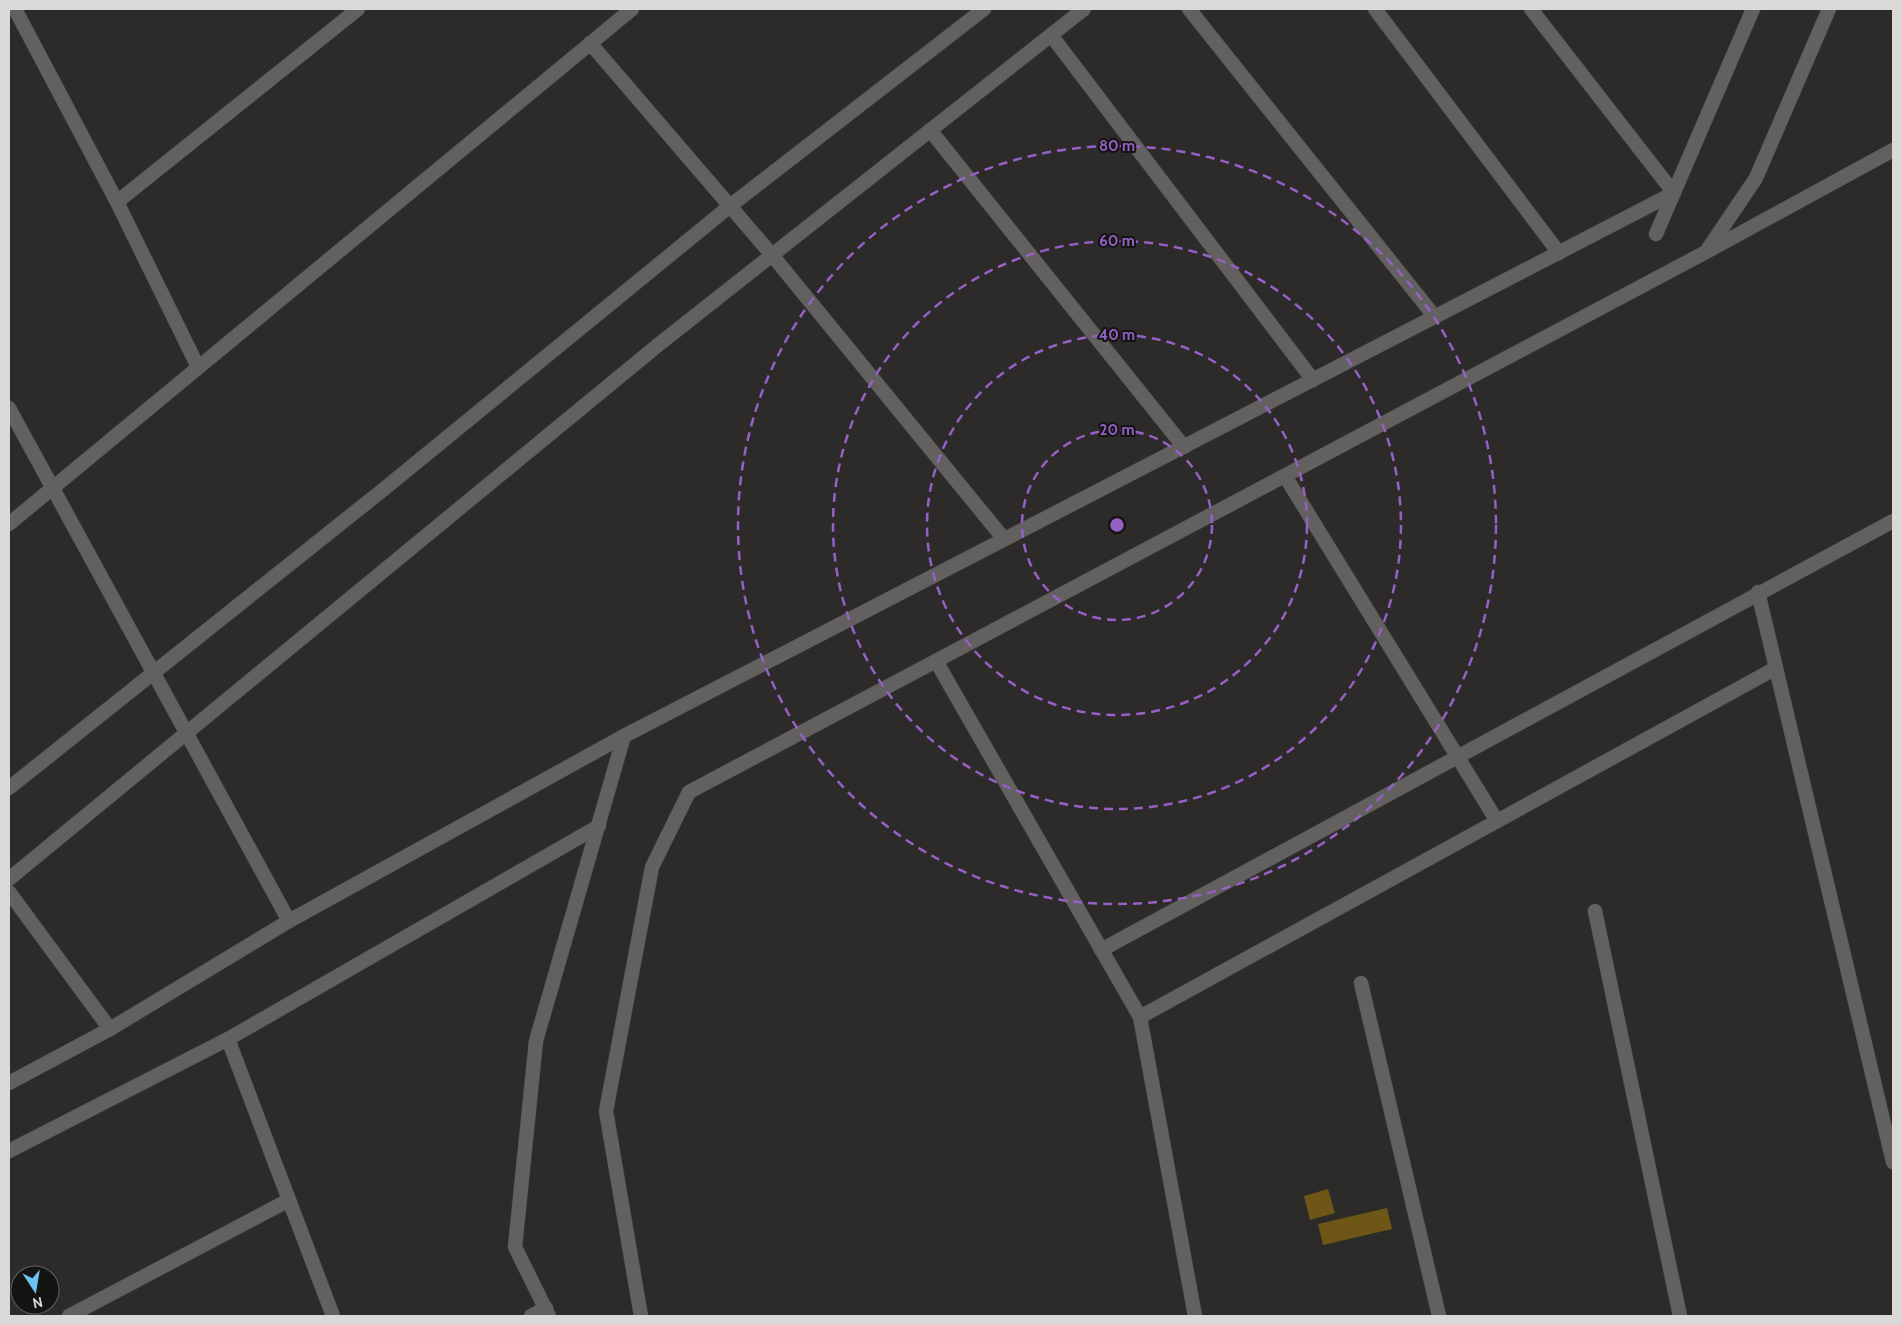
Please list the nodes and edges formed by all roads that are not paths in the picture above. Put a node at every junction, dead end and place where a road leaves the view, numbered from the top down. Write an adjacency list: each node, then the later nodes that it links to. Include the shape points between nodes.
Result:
1 (15, 9): 16 (street)
2 (358, 9): 16 (street)
3 (632, 9): 12 (street)
4 (984, 9): 17 (street)
5 (1084, 9): 11 (street)
6 (1189, 9): 22 (street)
7 (1375, 9): 20 (street)
8 (1530, 9): 15 (street)
9 (1753, 9): 15 (street)
10 (1829, 9): 19 (street, via 1756,178)
11 (1051, 35): 13 (street); 24 (street)
12 (590, 44): 17 (street); 23 (street)
13 (930, 130): 21 (street); 26 (street)
14 (1893, 150): 19 (street)
15 (1674, 193): 18 (street); 20 (street)
16 (117, 202): 23 (street)
17 (730, 206): 21 (street); 35 (street, via 384,490)
18 (1656, 234)
19 (1706, 252): 27 (street)
20 (1559, 253): 22 (street)
21 (772, 255): 31 (street); 36 (street)
22 (1435, 317): 24 (street)
23 (198, 367): 28 (street)
24 (1313, 380): 26 (street)
25 (9, 408): 28 (street)
26 (1184, 447): 31 (street)
27 (1284, 476): 33 (street); 38 (street)
28 (52, 488): 30 (street); 35 (street)
29 (1893, 521): 32 (street)
30 (9, 524)
31 (1004, 539): 37 (street)
32 (1758, 592): 34 (street); 38 (street)
33 (936, 660): 46 (street); 59 (street, via 689,792 652,867 606,1111)
34 (1776, 668): 40 (street); 53 (street)
35 (154, 672): 36 (street); 39 (street)
36 (186, 732): 42 (street); 45 (street)
37 (624, 736): 41 (street); 45 (street)
38 (1458, 756): 40 (street); 46 (street)
39 (9, 788)
40 (1498, 821): 48 (street)
41 (599, 826): 50 (street); 55 (street, via 536,1041 515,1247)
42 (9, 878)
43 (9, 892): 49 (street)
44 (1595, 911): 62 (street)
45 (289, 921): 49 (street)
46 (1101, 950): 48 (street)
47 (1361, 983): 61 (street)
48 (1140, 1017): 60 (street)
49 (110, 1029): 51 (street)
50 (228, 1039): 52 (street); 54 (street)
51 (9, 1082)
52 (9, 1150)
53 (1893, 1162)
54 (289, 1200): 56 (street); 57 (street)
55 (548, 1312): 58 (street)
56 (69, 1316)
57 (333, 1316)
58 (531, 1316)
59 (641, 1316)
60 (1195, 1316)
61 (1439, 1316)
62 (1680, 1316)

